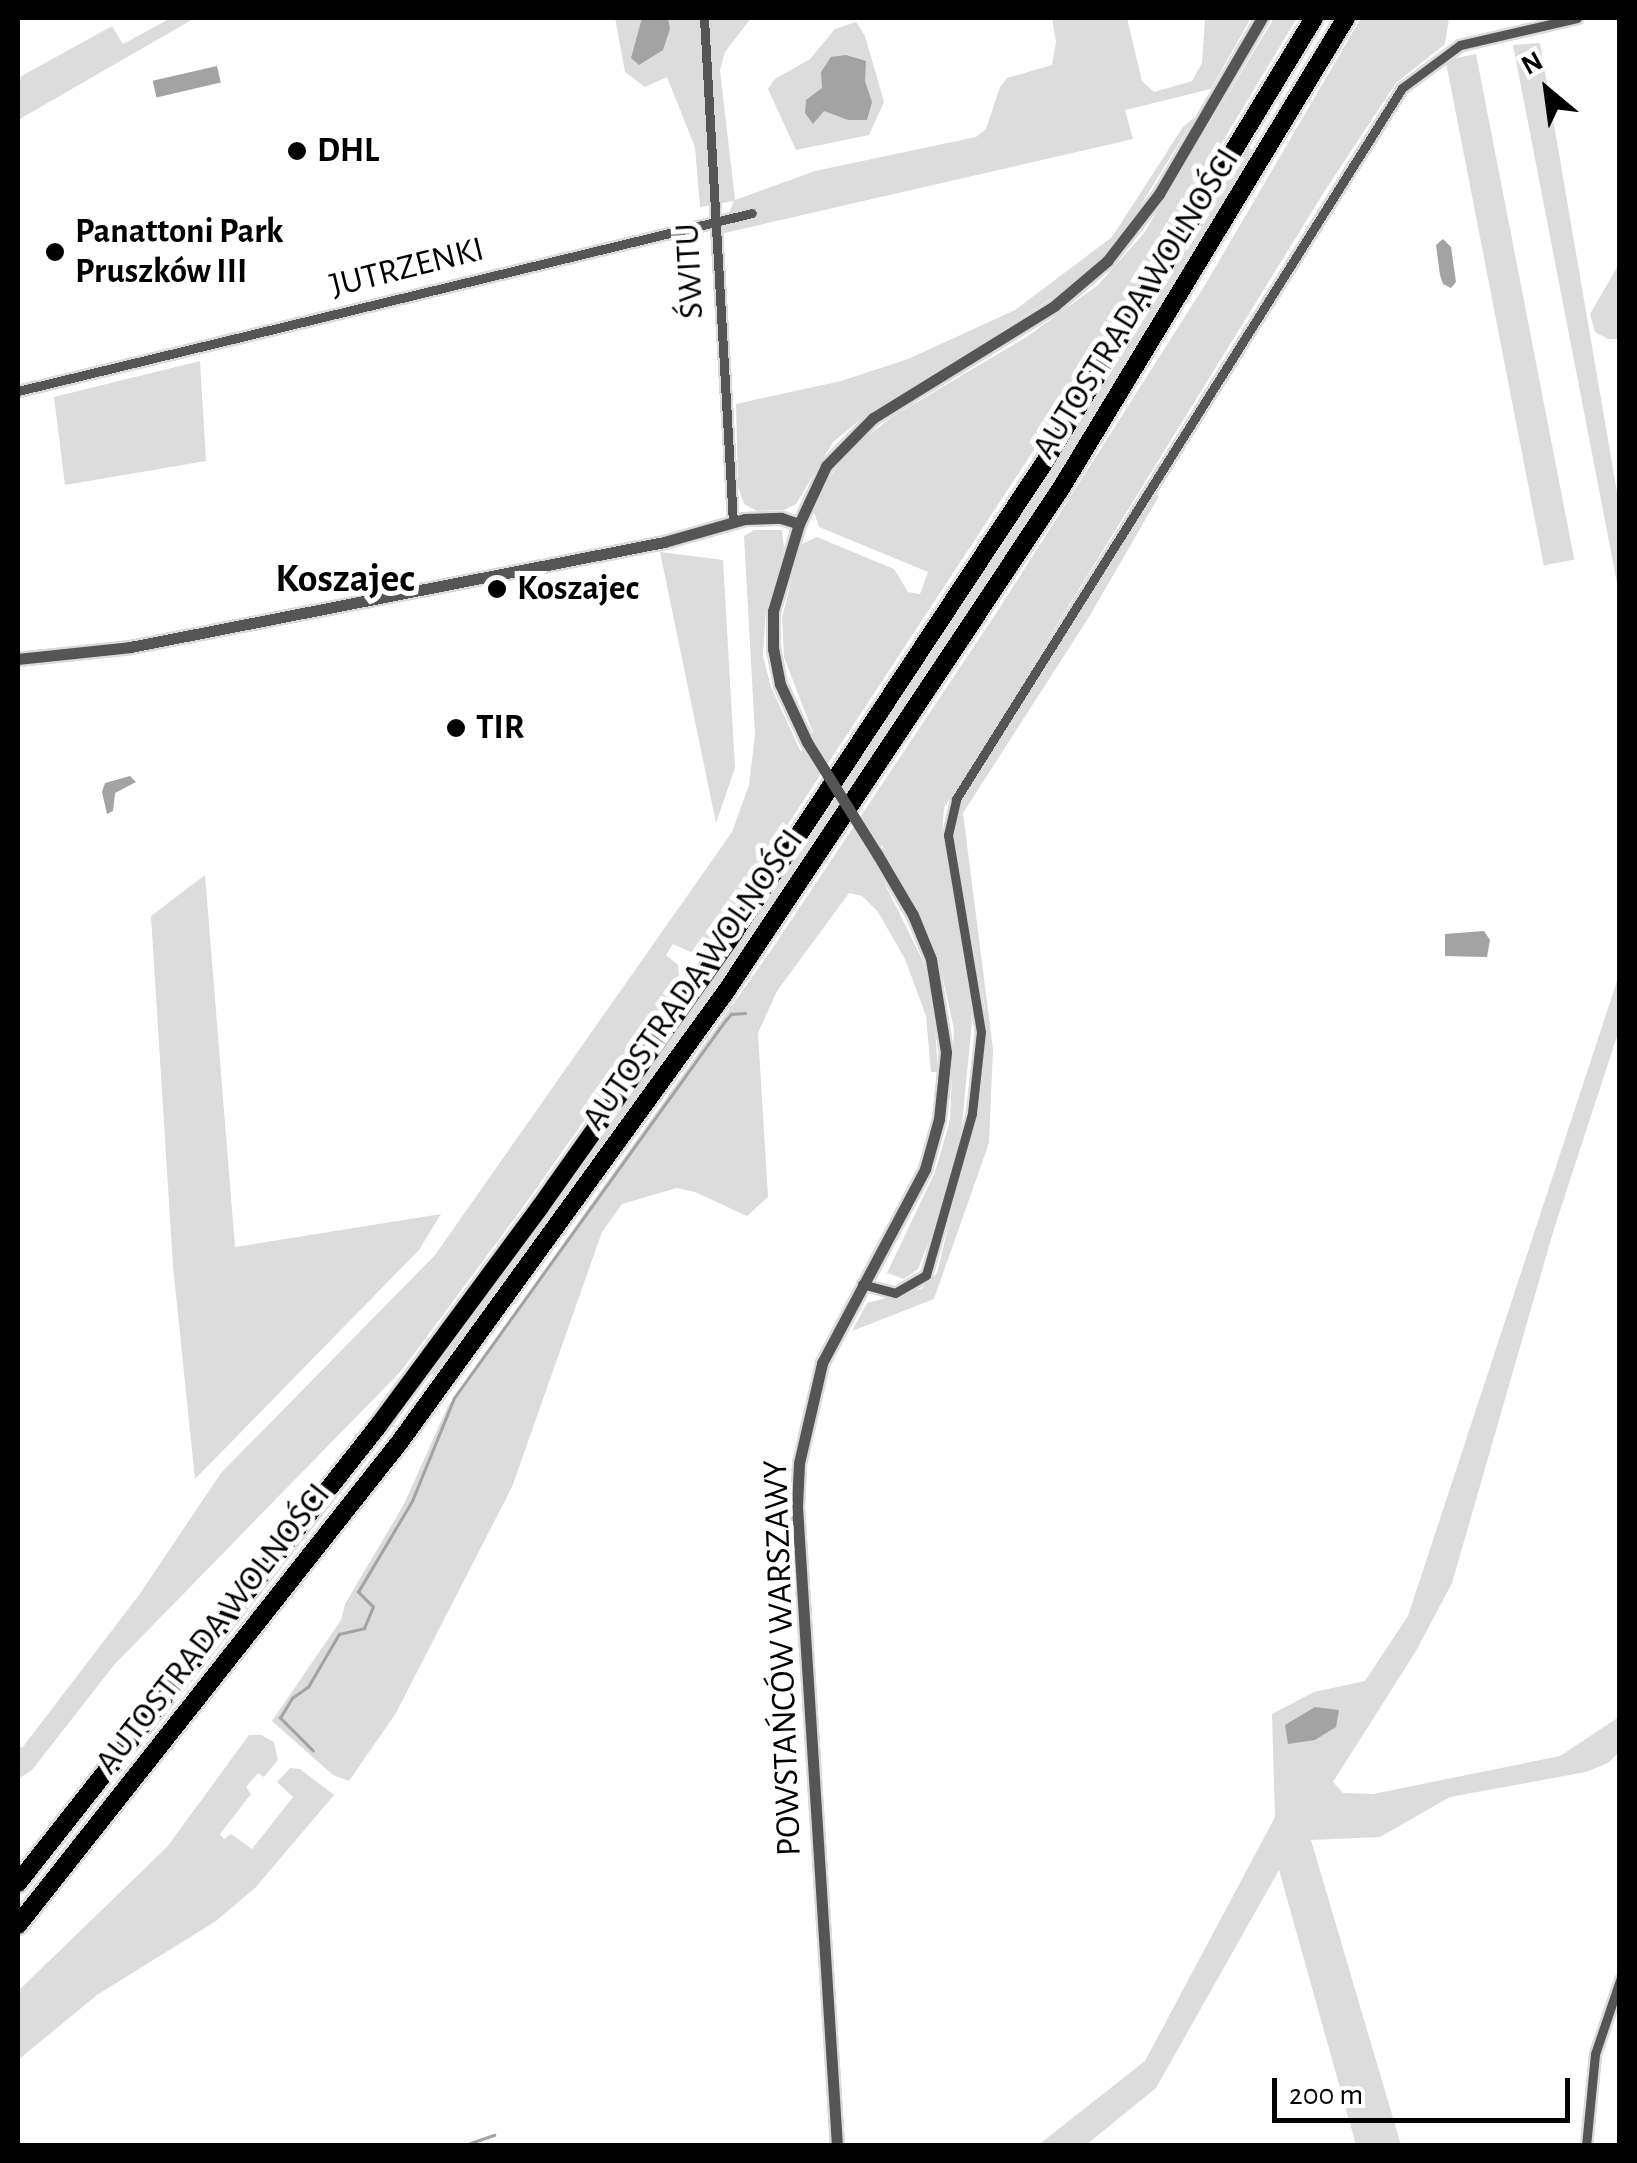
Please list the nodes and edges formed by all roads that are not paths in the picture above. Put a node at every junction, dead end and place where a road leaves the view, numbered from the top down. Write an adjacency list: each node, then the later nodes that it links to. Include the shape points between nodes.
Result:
1 (704, 18): 7 (street, ŚWITU)
2 (1262, 18): 10 (street, POWSTAŃCÓW WARSZAWY, via 1159,194 1115,252 1054,306 861,428 826,466)
3 (1314, 18): 13 (highway, AUTOSTRADA WOLNOŚCI, via 1036,475 734,933 378,1426)
4 (1346, 18): 14 (highway, AUTOSTRADA WOLNOŚCI, via 1060,490 728,990 419,1416)
5 (1578, 18): 12 (street, via 1460,45 1396,96 956,799 948,835 981,1032 972,1114 926,1275 895,1292)
6 (752, 214): 7 (street, JUTRZENKI)
7 (714, 222): 8 (street, JUTRZENKI); 9 (street, ŚWITU)
8 (18, 392)
9 (733, 522): 10 (street, via 781,518); 11 (street, via 664,542 130,647)
10 (798, 524): 12 (street, POWSTAŃCÓW WARSZAWY, bridge, via 772,630 780,684 807,742 913,915 931,959 946,1052 940,1120 924,1169)
11 (18, 659)
12 (862, 1284): 16 (street, POWSTAŃCÓW WARSZAWY, via 813,1391 797,1494)
13 (18, 1883)
14 (18, 1926)
15 (1620, 1980): 17 (street, via 1595,2054)
16 (838, 2146)
17 (1586, 2146)

